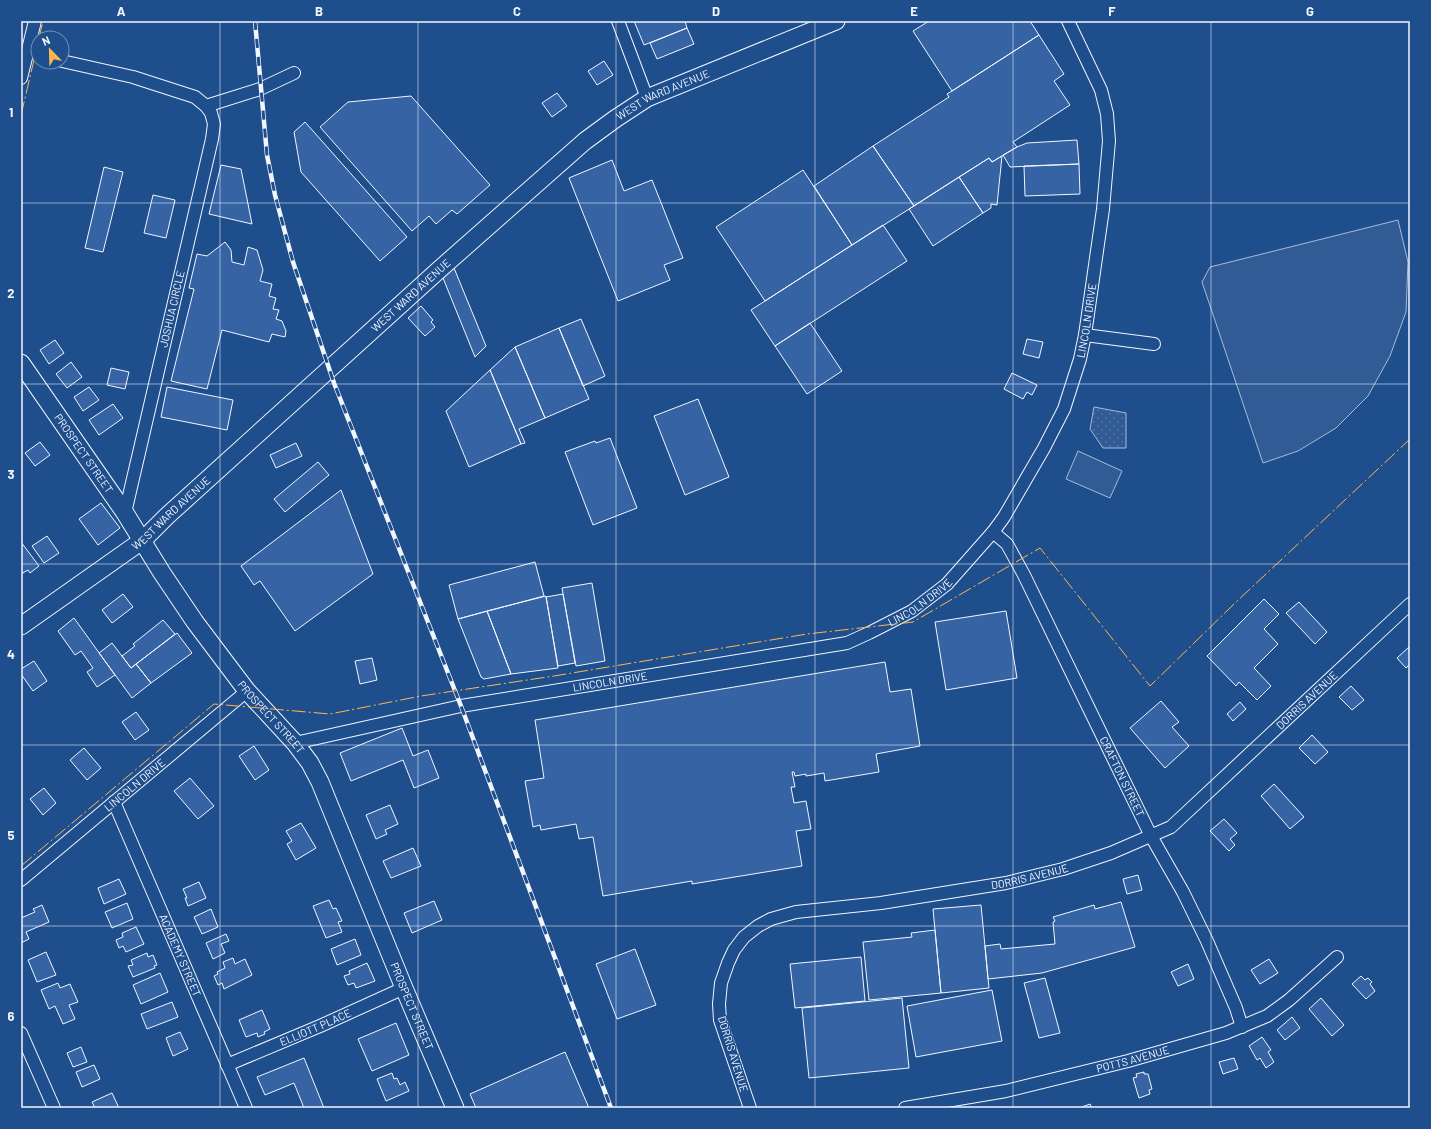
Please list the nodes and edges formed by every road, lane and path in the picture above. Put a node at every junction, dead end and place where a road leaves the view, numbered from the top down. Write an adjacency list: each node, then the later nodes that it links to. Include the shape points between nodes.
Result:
1 (618, 21): 8 (street)
2 (836, 21): 8 (street, WEST WARD AVENUE)
3 (1068, 21): 10 (street, LINCOLN DRIVE, via 1101,90 1108,121 1109,141 1103,209)
4 (30, 59): 7 (street)
5 (70, 64): 9 (street, via 140,79 196,97)
6 (294, 73): 9 (street, via 260,89)
7 (21, 78)
8 (647, 98): 15 (street, WEST WARD AVENUE, via 585,141 441,268)
9 (206, 106): 13 (street, JOSHUA CIRCLE, via 214,124 212,139)
10 (1085, 335): 11 (street); 14 (street, LINCOLN DRIVE, via 1064,409 1004,517)
11 (1154, 344)
12 (21, 363): 13 (street, PROSPECT STREET)
13 (125, 513): 15 (street, PROSPECT STREET)
14 (993, 532): 19 (street, LINCOLN DRIVE, via 947,584 912,611 847,643 460,706); 21 (street, CRAFTON STREET, via 1006,544 1024,575)
15 (143, 540): 17 (street, WEST WARD AVENUE); 18 (street, PROSPECT STREET, via 195,622)
16 (1410, 604): 21 (street, DORRIS AVENUE, via 1196,805 1171,827)
17 (21, 626)
18 (247, 690): 19 (street, PROSPECT STREET); 20 (street, LINCOLN DRIVE)
19 (295, 743): 24 (street, PROSPECT STREET, via 320,782)
20 (114, 802): 22 (street, LINCOLN DRIVE); 27 (street, ACADEMY STREET)
21 (1151, 836): 25 (street, CRAFTON STREET, via 1207,941); 31 (street, DORRIS AVENUE, via 1063,869 1006,883 796,912 771,919 758,926 744,937 734,950 721,983 719,1004 720,1020)
22 (21, 880)
23 (1337, 957): 25 (street, POTTS AVENUE, via 1289,1000 1267,1016)
24 (404, 988): 27 (street, ELLIOTT PLACE); 30 (street, PROSPECT STREET)
25 (1242, 1027): 32 (street, POTTS AVENUE, via 1128,1061 1006,1091)
26 (21, 1033): 28 (street)
27 (227, 1065): 29 (street, ACADEMY STREET)
28 (54, 1108)
29 (246, 1108)
30 (456, 1108)
31 (750, 1108)
32 (905, 1108)

